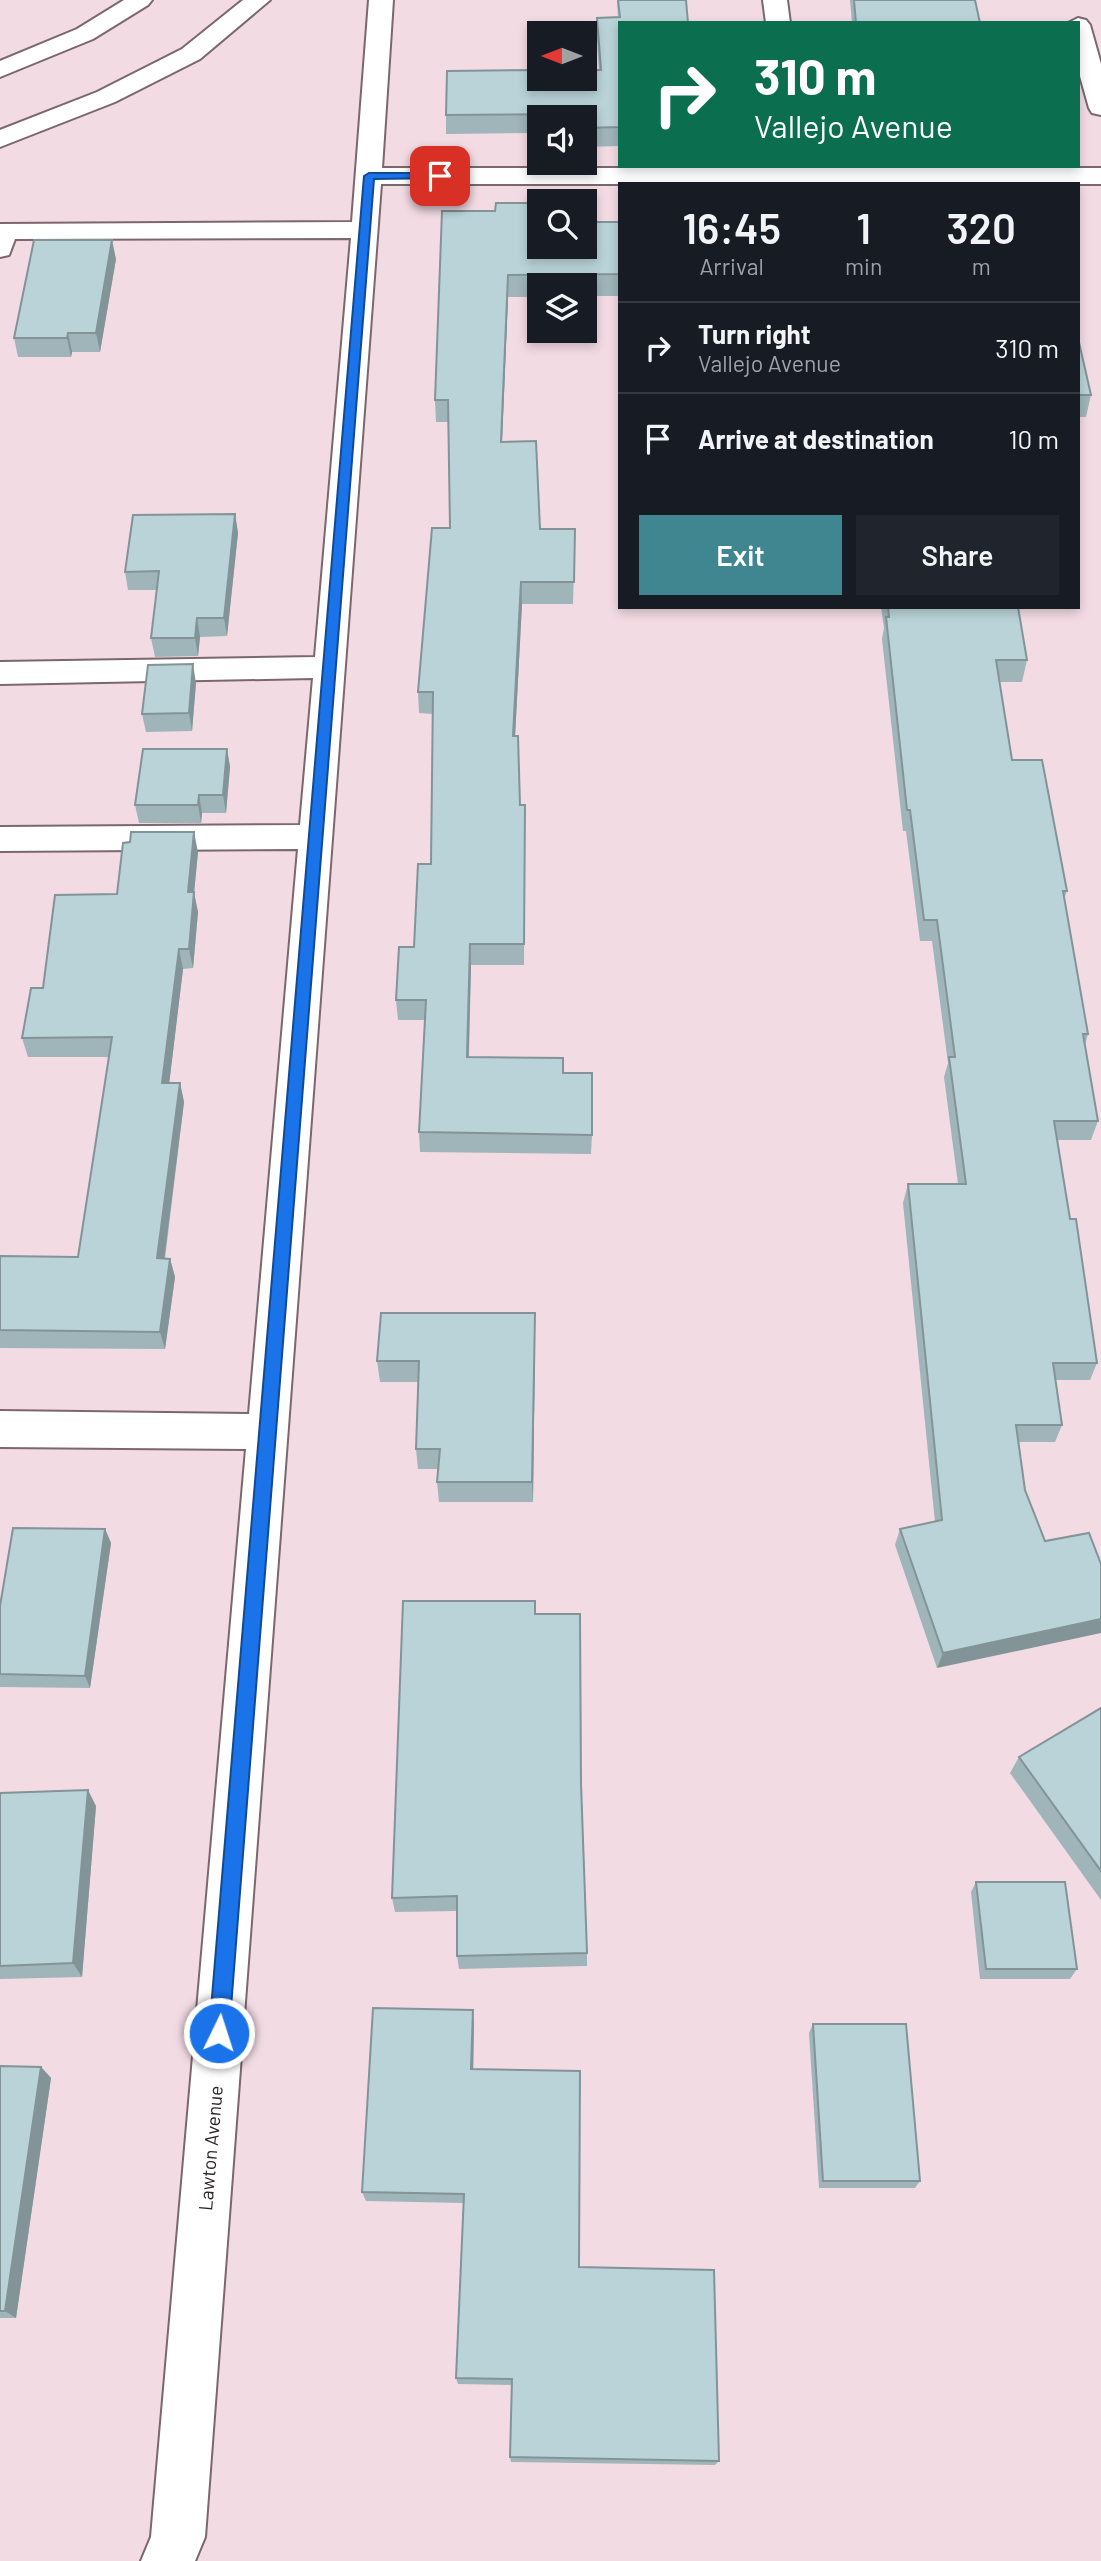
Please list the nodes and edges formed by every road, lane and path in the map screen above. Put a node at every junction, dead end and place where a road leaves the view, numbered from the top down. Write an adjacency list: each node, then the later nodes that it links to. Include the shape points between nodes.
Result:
1 (140, 0): 9 (street, via 85,34)
2 (258, 0): 11 (street, via 191,54 106,97)
3 (381, 0): 13 (street, Lawton Avenue)
4 (775, 0): 6 (street)
5 (1071, 0): 7 (street)
6 (778, 21)
7 (1077, 21)
8 (1080, 31): 10 (street)
9 (0, 70)
10 (1101, 108)
11 (0, 139)
12 (797, 171): 13 (street); 14 (street)
13 (369, 176): 15 (street, Lawton Avenue)
14 (1101, 176)
15 (365, 230): 16 (street, via 4,230); 17 (street, Lawton Avenue)
16 (0, 249)
17 (330, 667): 18 (street); 19 (street, Lawton Avenue)
18 (0, 673)
19 (316, 837): 20 (street); 22 (street, Lawton Avenue)
20 (0, 839)
21 (0, 1429): 22 (street)
22 (268, 1432): 23 (street, Lawton Avenue)
23 (173, 2549)

